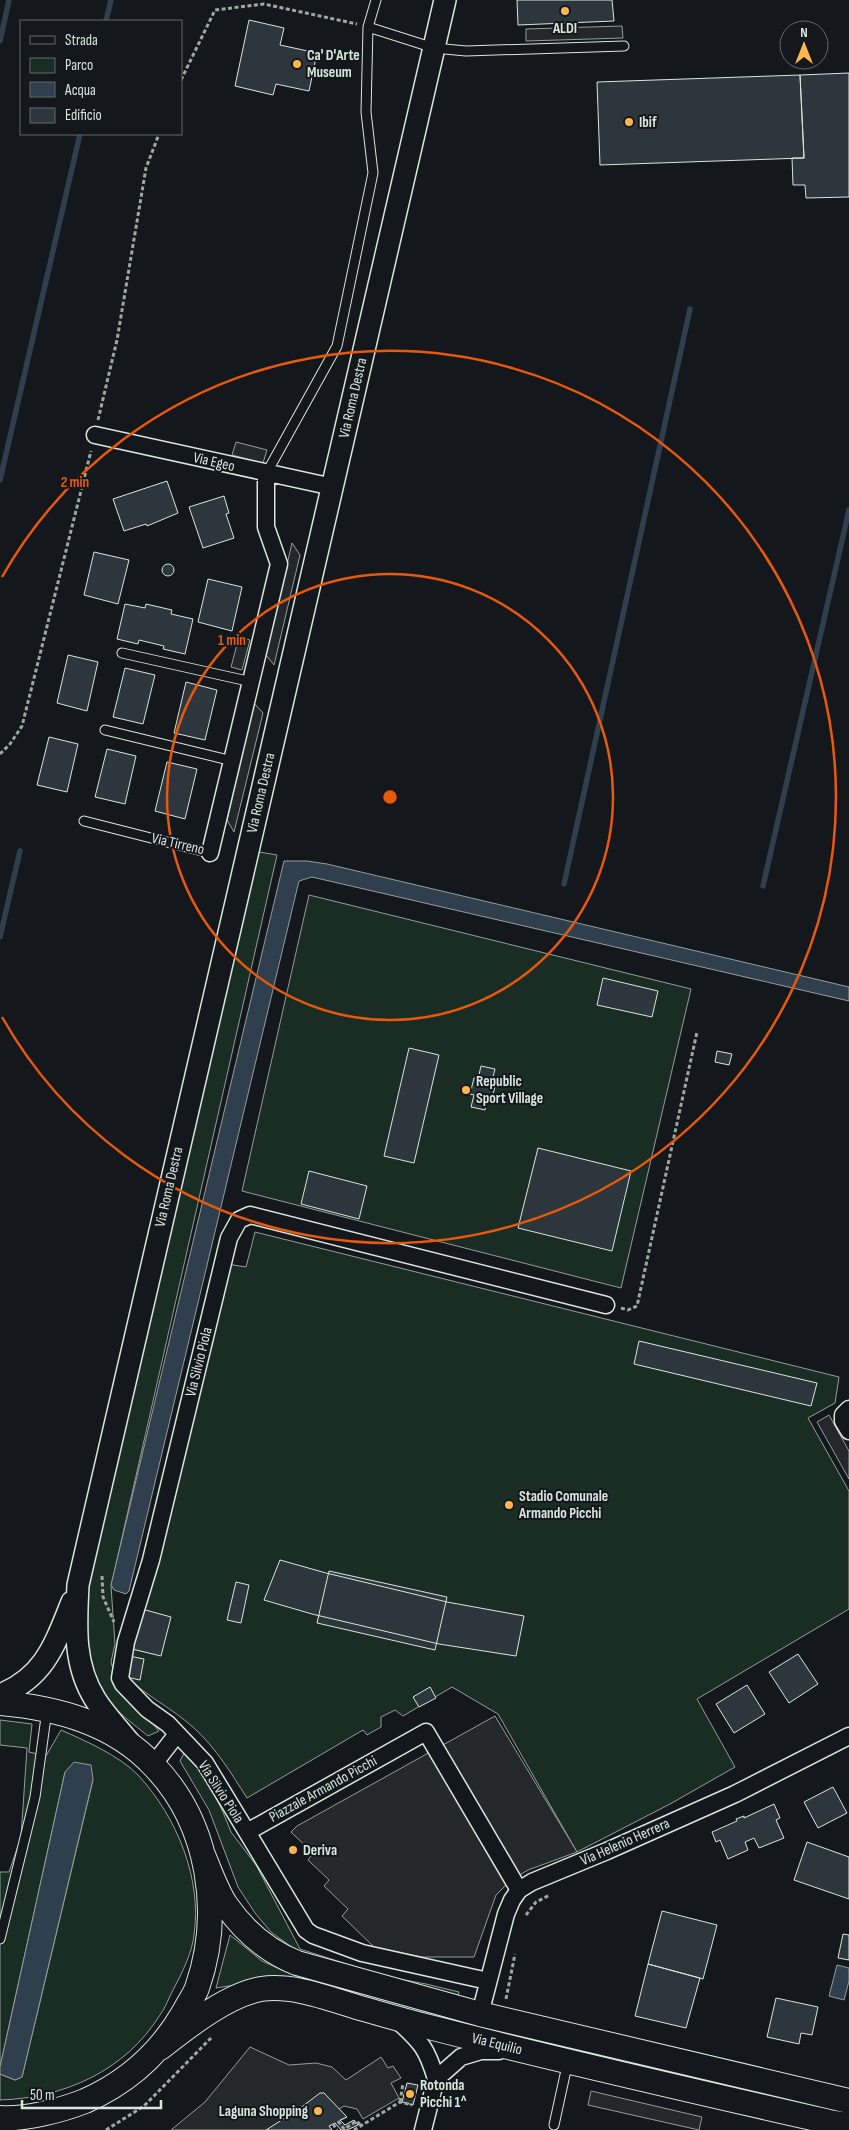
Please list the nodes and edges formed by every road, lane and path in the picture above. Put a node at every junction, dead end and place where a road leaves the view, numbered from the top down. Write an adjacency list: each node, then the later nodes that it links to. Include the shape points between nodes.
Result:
1 (376, 0): 3 (lane)
2 (446, 0): 5 (street, Via Roma Destra)
3 (368, 27): 5 (lane); 6 (path, via 264,4 215,10); 8 (lane, via 366,112 373,174 336,346)
4 (624, 46): 5 (lane, via 466,51)
5 (434, 48): 9 (street, Via Roma Destra)
6 (182, 78)
7 (95, 435): 8 (street, Via Egeo)
8 (266, 474): 9 (street, Via Egeo); 11 (street, Via Tirreno, via 266,527 279,564)
9 (333, 487): 21 (street, Via Roma Destra)
10 (122, 653): 11 (lane)
11 (252, 682): 13 (street, Via Tirreno)
12 (105, 730): 13 (lane)
13 (233, 761): 15 (street, Via Tirreno)
14 (84, 821): 15 (lane, Via Tirreno)
15 (210, 853)
16 (697, 1032): 17 (path, via 637,1306 628,1310)
17 (606, 1305): 22 (street, Via Silvio Piola, via 250,1215 239,1220 229,1238 151,1560)
18 (849, 1409): 19 (street, via 843,1415 843,1421)
19 (849, 1431)
20 (102, 1571): 22 (path, via 102,1598)
21 (78, 1585): 23 (street, Via Roma Destra, via 46,1661 33,1676); 28 (street, Via Roma Destra, via 77,1647 83,1673 95,1700)
22 (126, 1642): 26 (street, Via Silvio Piola, via 120,1669 123,1684 146,1709)
23 (0, 1696)
24 (0, 1703): 25 (main road)
25 (48, 1710): 28 (main road, via 83,1719); 35 (lane, via 35,1797)
26 (177, 1734): 29 (street); 30 (street, Via Silvio Piola, via 205,1763)
27 (849, 1736): 32 (street, Via Helenio Herrera, via 735,1794)
28 (134, 1748): 29 (main road)
29 (154, 1765): 31 (main road, via 185,1807)
30 (247, 1832): 32 (street, Piazzale Armando Picchi, via 426,1732); 37 (street, via 306,1930 362,1952)
31 (203, 1855): 38 (main road, Via Equilio, via 225,1904 252,1937 281,1956 343,1978); 41 (main road, via 211,1923 206,1957 196,1990)
32 (519, 1890): 37 (street, via 506,1914)
33 (554, 1894): 34 (path, via 536,1902)
34 (523, 1918)
35 (0, 1939)
36 (516, 1953): 38 (path)
37 (488, 1981): 38 (street)
38 (490, 2017): 46 (main road, Via Equilio)
39 (395, 2018): 41 (main road, Via Equilio, via 316,1995 280,1988 260,1989 193,2022); 42 (main road, Via Equilio); 44 (street, via 425,2048)
40 (215, 2035): 55 (path, via 144,2106)
41 (160, 2048): 47 (main road, via 108,2091)
42 (523, 2051): 43 (main road, Via Equilio); 44 (street, via 471,2054 451,2065)
43 (568, 2061): 51 (lane); 52 (main road, Via Equilio)
44 (436, 2079): 58 (street)
45 (403, 2084): 53 (path, via 400,2102)
46 (849, 2101)
47 (57, 2111): 48 (main road); 54 (main road)
48 (0, 2118)
49 (338, 2121): 53 (path, via 344,2129 357,2121)
50 (333, 2124): 56 (path)
51 (554, 2125)
52 (849, 2125)
53 (361, 2126): 57 (path)
54 (28, 2130)
55 (106, 2130)
56 (337, 2130)
57 (354, 2130)
58 (423, 2130)

